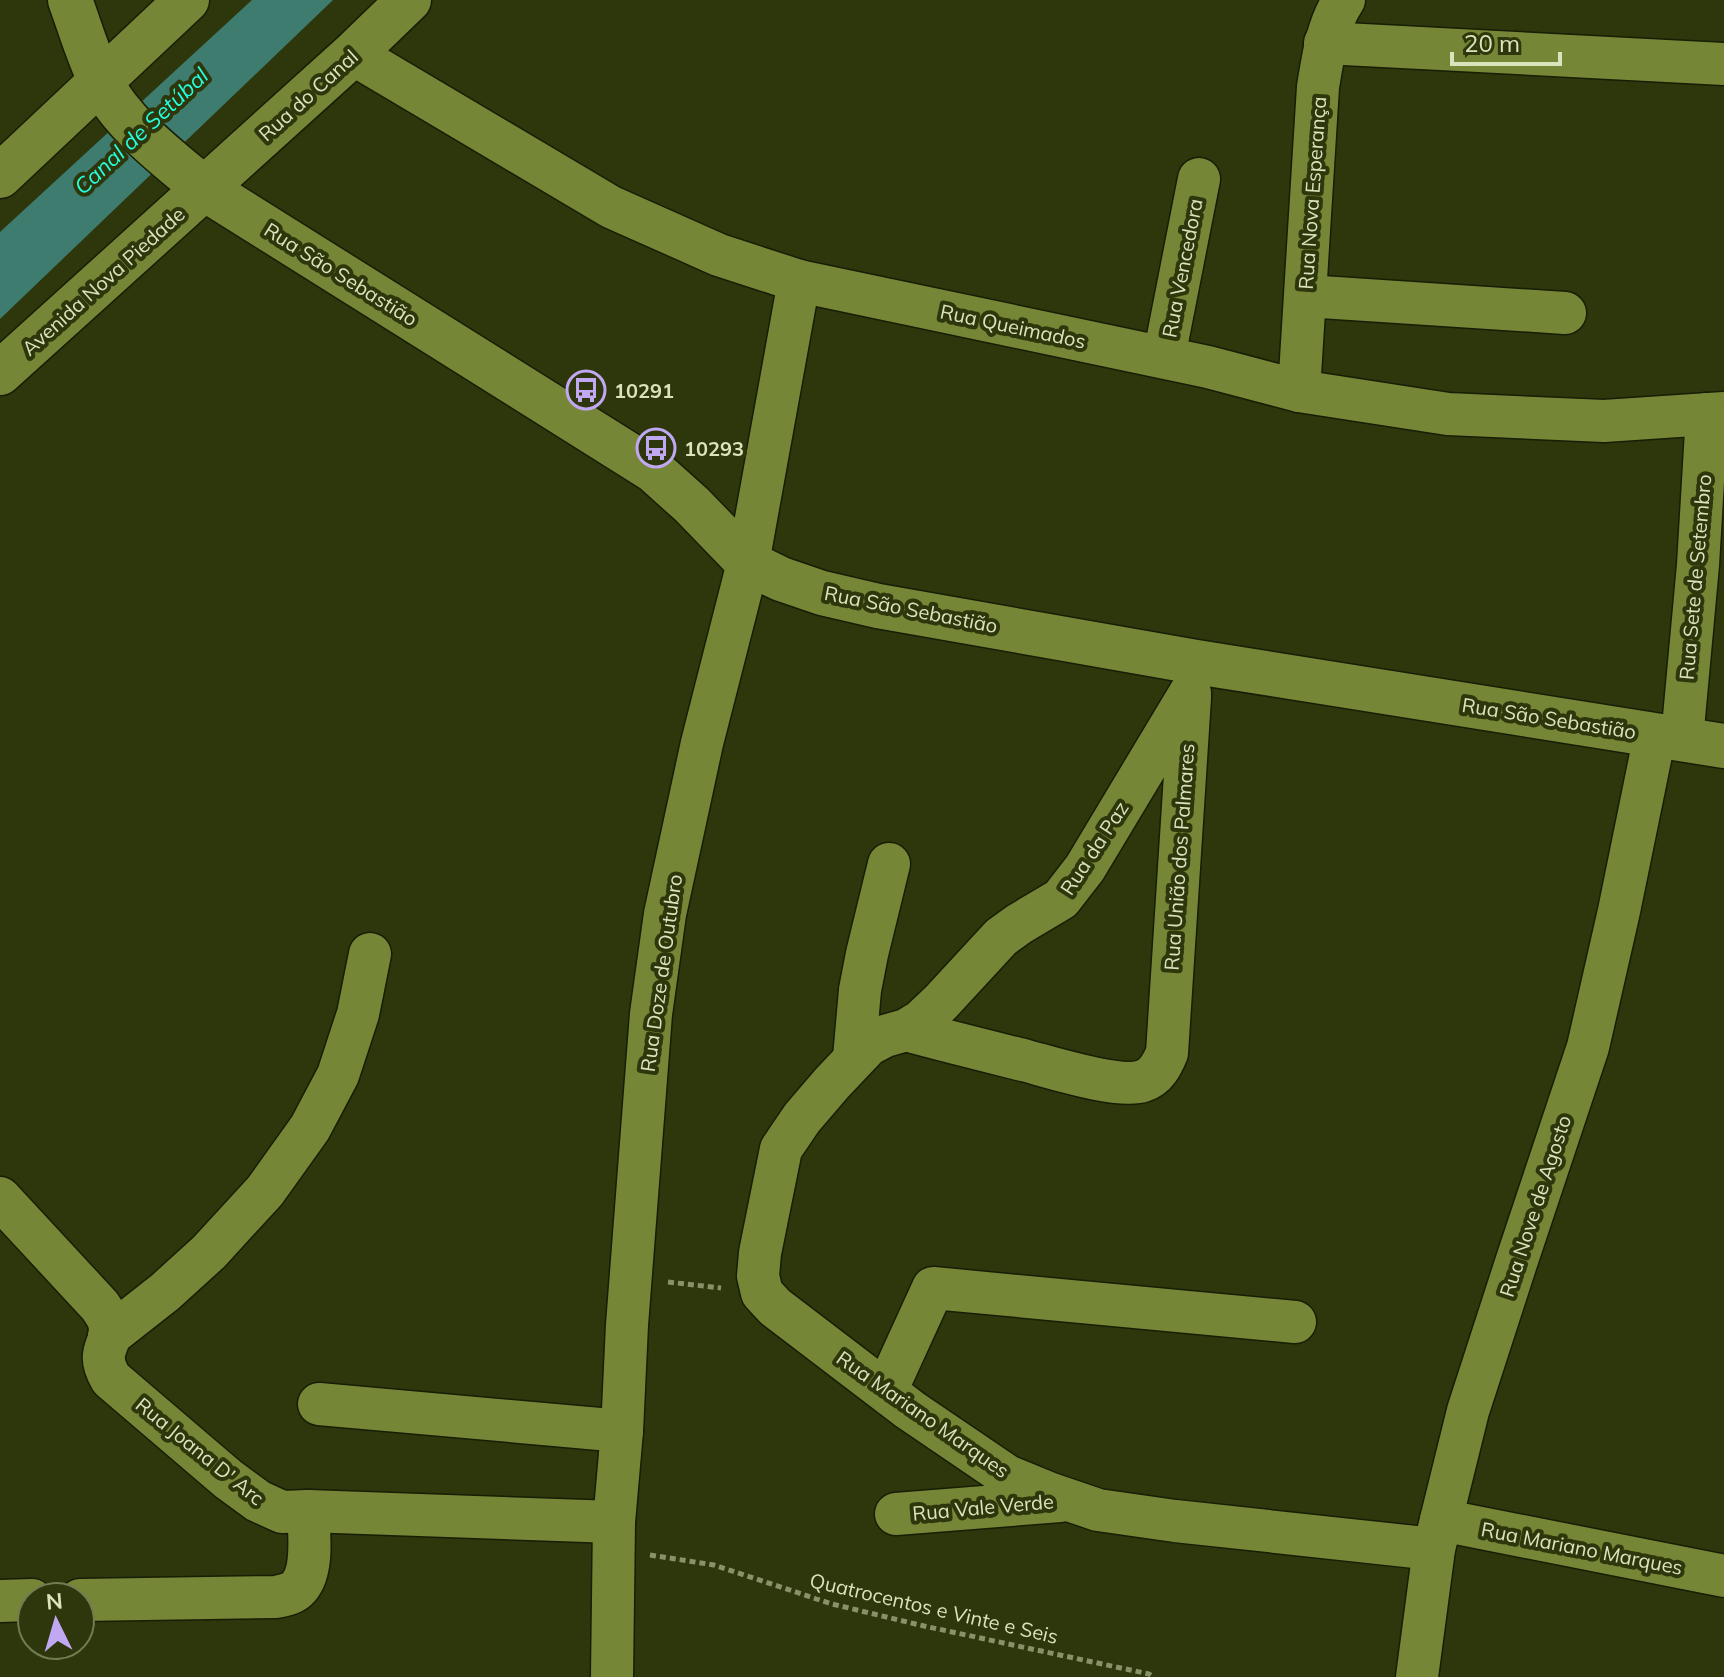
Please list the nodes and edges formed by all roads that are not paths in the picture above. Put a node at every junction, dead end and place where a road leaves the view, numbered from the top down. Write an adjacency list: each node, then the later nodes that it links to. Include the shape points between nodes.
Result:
1 (70, 0): 8 (street)
2 (187, 0): 8 (street)
3 (409, 0): 6 (street, Rua do Canal)
4 (1344, 0): 5 (street, Rua Nova Esperança)
5 (1325, 43): 7 (street); 13 (street, Rua Nova Esperança)
6 (353, 54): 10 (street, Rua do Canal); 12 (street, Rua Queimados, via 611,207 719,255)
7 (1724, 64)
8 (111, 97): 9 (street); 10 (street, Rua São Sebastião)
9 (0, 176)
10 (189, 176): 16 (street, Avenida Nova Piedade); 19 (street, Rua São Sebastião, via 653,470)
11 (1199, 179): 15 (street, Rua Vencedora)
12 (799, 281): 15 (street, Rua Queimados); 19 (street, Rua Doze de Outubro)
13 (1306, 296): 14 (street); 17 (street, Rua Nova Esperança)
14 (1565, 313)
15 (1164, 357): 17 (street, Rua Queimados)
16 (0, 373)
17 (1299, 391): 18 (street, Rua Queimados, via 1448,414 1604,421)
18 (1716, 414): 21 (street, Rua Sete de Setembro, via 1698,565)
19 (748, 563): 20 (street, Rua São Sebastião, via 808,588 878,606); 33 (street, Rua Doze de Outubro, via 665,914 651,1014)
20 (1193, 677): 21 (street, Rua São Sebastião); 25 (street, Rua da Paz, via 1085,868 1061,899 1001,937 941,1002); 25 (street, Rua União dos Palmares, via 1162,1066 1143,1081 1090,1078)
21 (1668, 737): 22 (street, Rua São Sebastião); 37 (street, Rua Nove de Agosto, via 1588,1047 1468,1411)
22 (1724, 746)
23 (889, 864): 26 (street, via 860,990)
24 (370, 954): 30 (street, via 338,1075 310,1128 265,1191 209,1252)
25 (906, 1030): 26 (street, Rua da Paz, via 868,1045)
26 (854, 1058): 28 (street, Rua da Paz, via 781,1149 760,1253)
27 (0, 1198): 30 (street, Rua Joana D' Arc, via 100,1306)
28 (762, 1293): 31 (street, Rua Mariano Marques)
29 (1295, 1322): 31 (street, via 933,1288)
30 (109, 1336): 35 (street, Rua Joana D' Arc, via 103,1360 111,1379 258,1501 282,1512)
31 (886, 1391): 34 (street, Rua Mariano Marques, via 1007,1476)
32 (319, 1404): 33 (street)
33 (622, 1431): 38 (street, Rua Doze de Outubro)
34 (1069, 1500): 36 (street, Rua Vale Verde); 37 (street, Rua Mariano Marques, via 1098,1510 1175,1521)
35 (308, 1511): 38 (street, Rua Joana D' Arc); 40 (street, via 305,1576 291,1593)
36 (896, 1514)
37 (1438, 1534): 39 (street, Rua Mariano Marques); 42 (street, Rua Nove de Agosto)
38 (614, 1535): 41 (street, Rua Doze de Outubro)
39 (1724, 1576)
40 (96, 1600)
41 (612, 1677)
42 (1417, 1677)

